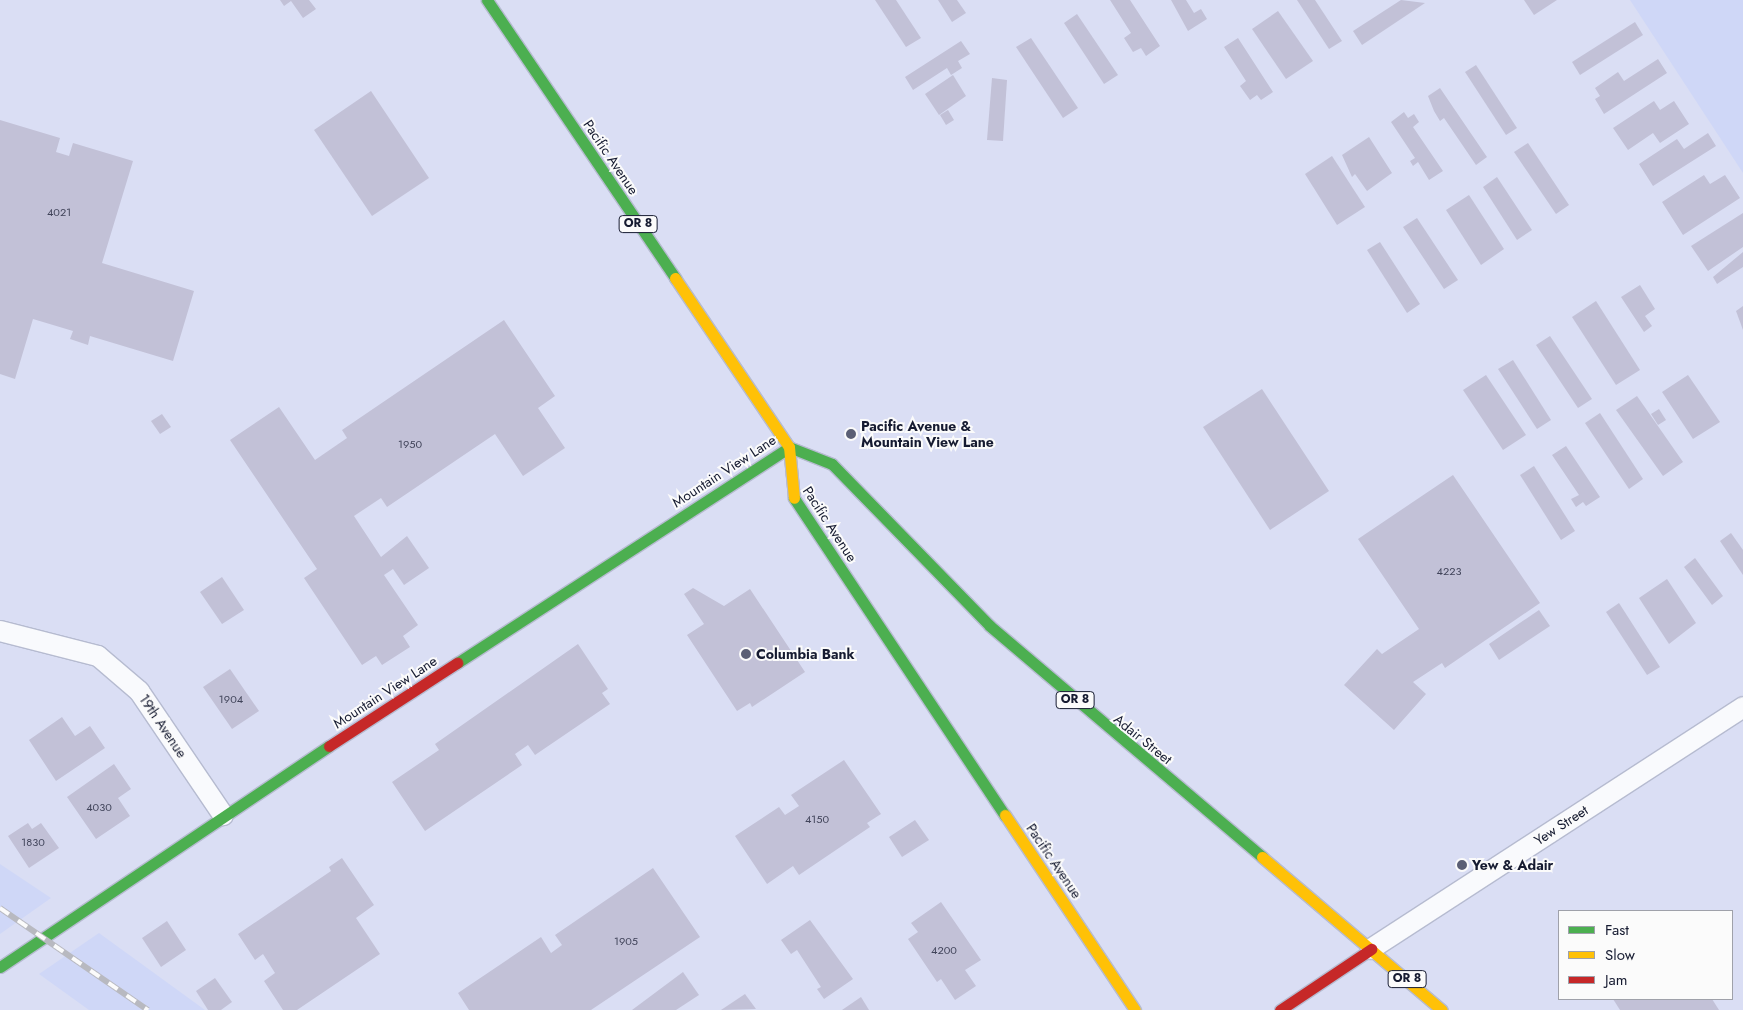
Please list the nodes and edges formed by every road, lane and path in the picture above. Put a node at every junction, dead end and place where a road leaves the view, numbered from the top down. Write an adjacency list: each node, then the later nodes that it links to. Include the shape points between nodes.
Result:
1 (487, 0): 2 (main road, Pacific Avenue / OR 8)
2 (789, 446): 5 (main road, Mountain View Lane); 6 (main road, Adair Street / OR 8, via 832,464 990,626); 8 (main road, Pacific Avenue, via 791,494)
3 (0, 631): 5 (street, 19th Avenue, via 98,656 139,691)
4 (1743, 707): 6 (street, Yew Street)
5 (223, 816): 7 (main road, Mountain View Lane)
6 (1371, 949): 9 (main road, Yew Street); 10 (main road, Adair Street / OR 8)
7 (0, 967)
8 (1135, 1010)
9 (1280, 1010)
10 (1442, 1010)

